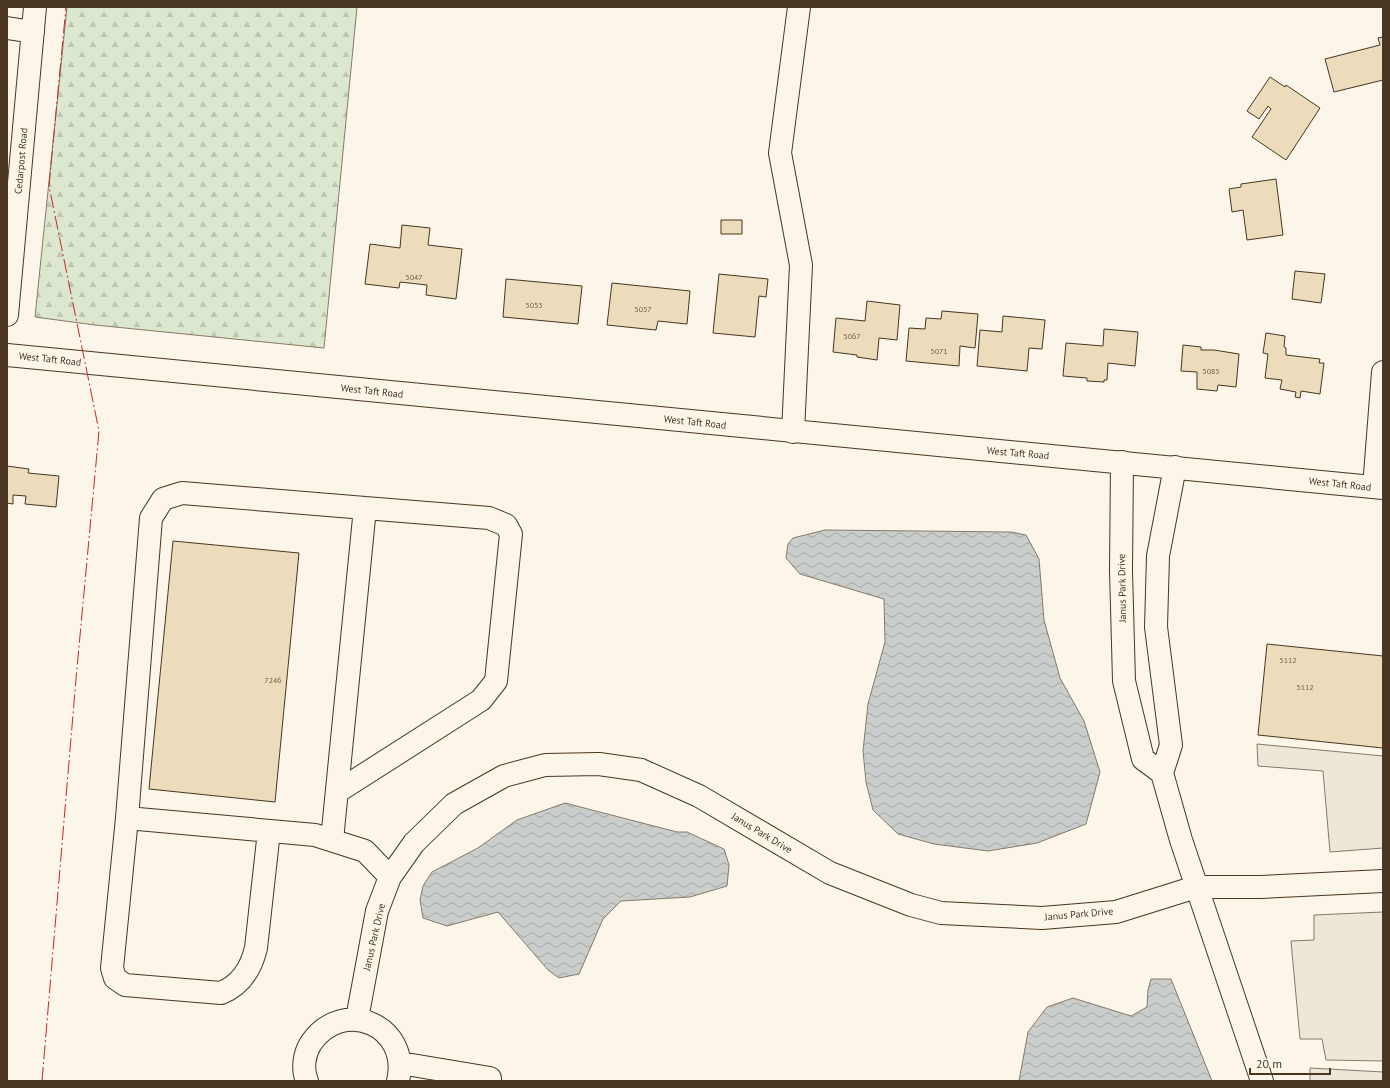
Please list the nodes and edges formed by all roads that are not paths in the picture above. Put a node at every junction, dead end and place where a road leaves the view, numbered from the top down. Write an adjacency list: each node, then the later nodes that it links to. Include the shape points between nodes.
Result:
1 (35, 7): 4 (street, Cedarpost Road)
2 (799, 7): 8 (street, via 780,153 801,265)
3 (7, 28): 4 (street)
4 (33, 32): 5 (street, Cedarpost Road)
5 (7, 315)
6 (7, 355): 8 (street, West Taft Road)
7 (1383, 372): 11 (street)
8 (793, 432): 9 (street, West Taft Road)
9 (1122, 462): 10 (street, West Taft Road); 13 (street, Janus Park Drive, via 1124,681 1143,760)
10 (1175, 467): 11 (street, West Taft Road); 13 (street, via 1158,556 1156,627 1171,745)
11 (1379, 488)
12 (365, 508): 14 (street); 14 (street, via 489,518 506,525 511,534 496,681 481,700); 15 (street, via 182,493 163,499 151,518)
13 (1162, 773): 20 (street)
14 (337, 792): 17 (street)
15 (127, 818): 16 (street); 16 (street, via 112,968 115,978 124,985 221,993 233,988 252,965 256,948)
16 (268, 831): 17 (street, via 315,835)
17 (332, 840): 18 (street, via 365,851)
18 (390, 877): 20 (street, Janus Park Drive, via 414,843 454,804 504,776 545,765 599,764 641,770 699,796 830,873 911,905 941,913 1042,918 1116,912); 21 (street, Janus Park Drive, via 377,911)
19 (1383, 881): 20 (street, Janus Park Drive, via 1261,887)
20 (1196, 887): 25 (street)
21 (357, 1019): 22 (street, via 370,1022 386,1034 397,1050); 23 (street, via 342,1020 328,1025 317,1034 308,1047 304,1060)
22 (399, 1072): 24 (street, via 490,1078)
23 (307, 1081)
24 (490, 1081)
25 (1262, 1081)

